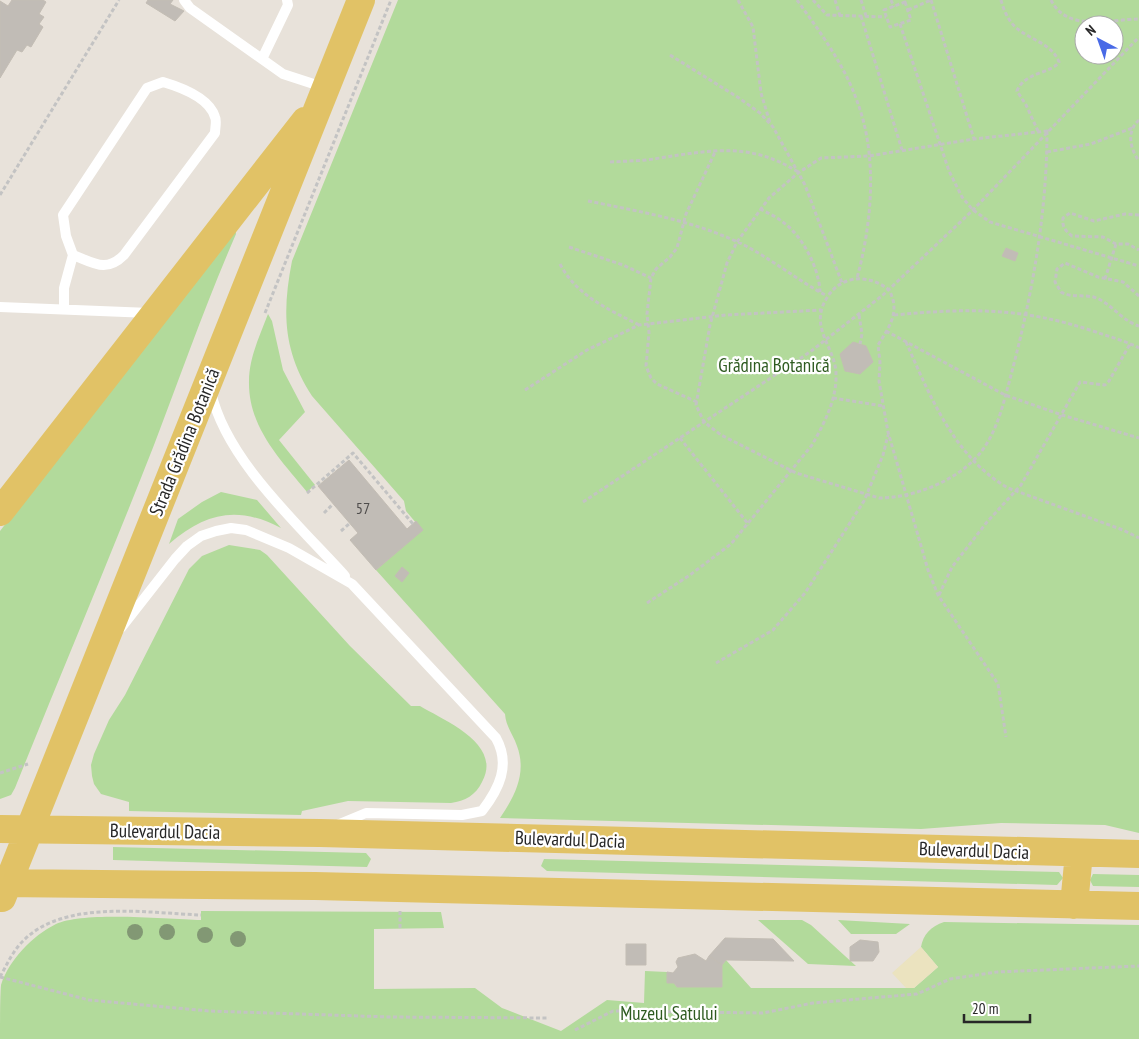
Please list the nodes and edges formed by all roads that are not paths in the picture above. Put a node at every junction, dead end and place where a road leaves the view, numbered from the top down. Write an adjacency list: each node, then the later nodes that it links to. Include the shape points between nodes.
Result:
1 (184, 0): 4 (lane, via 190,8)
2 (287, 0): 4 (lane, via 288,5)
3 (361, 0): 5 (main road, Strada Grădina Botanică)
4 (262, 59): 5 (lane, via 283,74)
5 (326, 92): 9 (main road); 10 (main road, Strada Grădina Botanică)
6 (73, 255): 6 (lane, via 66,236 64,214 147,88 163,82 182,88 210,106 216,118 215,133 124,254 115,263 104,266); 8 (lane, via 64,288)
7 (0, 308): 8 (lane)
8 (64, 309): 9 (lane)
9 (154, 313): 11 (main road)
10 (208, 381): 12 (lane, via 219,419 240,456); 13 (main road, Strada Grădina Botanică)
11 (0, 512)
12 (352, 584): 13 (lane, via 267,536 231,528 216,530 201,536 174,559); 14 (lane, via 496,738 501,748 502,777)
13 (94, 664): 16 (main road, Strada Grădina Botanică)
14 (482, 811): 17 (lane, via 462,815 366,813); 18 (lane)
15 (0, 829): 16 (main road, Bulevardul Dacia)
16 (29, 830): 17 (main road, Bulevardul Dacia); 21 (main road, Strada Grădina Botanică)
17 (320, 833): 18 (main road, Bulevardul Dacia)
18 (448, 836): 19 (main road, Bulevardul Dacia)
19 (1079, 853): 20 (main road, Bulevardul Dacia); 22 (main road)
20 (1139, 854)
21 (3, 890): 22 (main road, via 316,886)
22 (1074, 905): 23 (main road)
23 (1139, 906)

